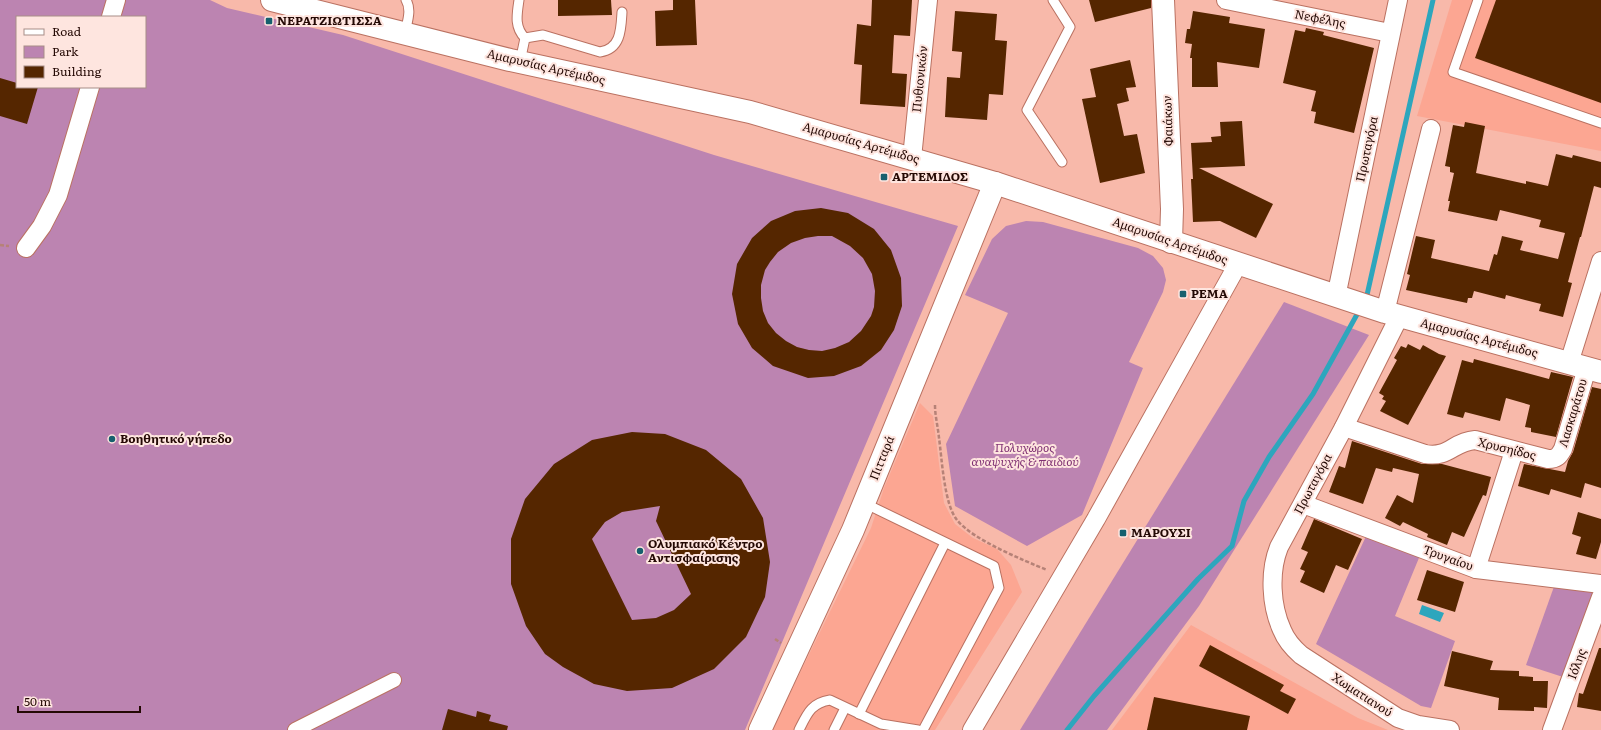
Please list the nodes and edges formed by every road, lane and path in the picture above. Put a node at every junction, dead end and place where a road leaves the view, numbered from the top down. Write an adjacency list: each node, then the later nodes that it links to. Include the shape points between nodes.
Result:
1 (116, 0): 12 (street)
2 (272, 0): 13 (main road, Αμαρυσίας Αρτέμιδος)
3 (406, 0): 13 (lane, via 409,12)
4 (519, 0): 15 (lane, via 518,29)
5 (928, 0): 20 (street, Πυθιονικών)
6 (1053, 0): 21 (lane, via 1070,27 1027,110)
7 (1163, 0): 23 (main road, Φαιάκων)
8 (1226, 0): 14 (street, Νεφέλης)
9 (1398, 0): 14 (street, Πρωταγόρα)
10 (1478, 0): 18 (lane, via 1453,72)
11 (622, 12): 15 (lane, via 617,43 606,51 600,52 543,35)
12 (111, 16)
13 (405, 33): 16 (main road, Αμαρυσίας Αρτέμιδος)
14 (1390, 33): 27 (street, Πρωταγόρα)
15 (525, 38): 16 (lane)
16 (520, 62): 20 (main road, Αμαρυσίας Αρτέμιδος, via 750,112)
17 (90, 88): 24 (street, via 58,195 42,226)
18 (1601, 123)
19 (1431, 129): 28 (street, Πρωταγόρα)
20 (912, 158): 22 (main road, Αμαρυσίας Αρτέμιδος)
21 (1062, 162)
22 (995, 183): 23 (main road, Αμαρυσίας Αρτέμιδος); 34 (main road, Πιτταρά)
23 (1172, 242): 26 (main road, Αμαρυσίας Αρτέμιδος)
24 (26, 248)
25 (1601, 261): 29 (street, Λασκαράτου)
26 (1238, 264): 27 (main road, Αμαρυσίας Αρτέμιδος); 38 (street)
27 (1343, 299): 28 (main road, Αμαρυσίας Αρτέμιδος)
28 (1385, 313): 29 (main road, Αμαρυσίας Αρτέμιδος); 31 (street, Πρωταγόρα)
29 (1586, 367): 33 (street, Λασκαράτου, via 1563,449)
30 (935, 404): 38 (path, via 947,495 957,521 968,531 1014,556)
31 (1344, 427): 32 (street, Χρυσηίδος, via 1429,455 1444,454 1465,441 1475,440); 35 (street, Πρωταγόρα)
32 (1514, 451): 33 (street, Χρυσηίδος, via 1548,459); 37 (street)
33 (1557, 458)
34 (864, 503): 36 (lane); 47 (main road, Πιτταρά)
35 (1303, 504): 37 (street, Τρυγαίου); 41 (street, Πρωταγόρα, via 1279,547 1272,575 1282,630 1290,644)
36 (945, 543): 44 (lane); 51 (lane, via 994,566 998,588)
37 (1476, 569): 39 (street, Τρυγαίου)
38 (1062, 576): 52 (street)
39 (1601, 584)
40 (1601, 597): 54 (street, Ιόλης)
41 (1301, 655): 53 (street, Χωματιανού, via 1398,718 1418,725)
42 (394, 680): 46 (street)
43 (845, 708): 44 (lane); 48 (lane, via 830,700 814,705); 49 (lane)
44 (859, 714): 45 (lane)
45 (879, 727): 50 (lane)
46 (295, 730)
47 (760, 730)
48 (799, 730)
49 (834, 730)
50 (918, 730)
51 (923, 730)
52 (972, 730)
53 (1450, 730)
54 (1552, 730)

